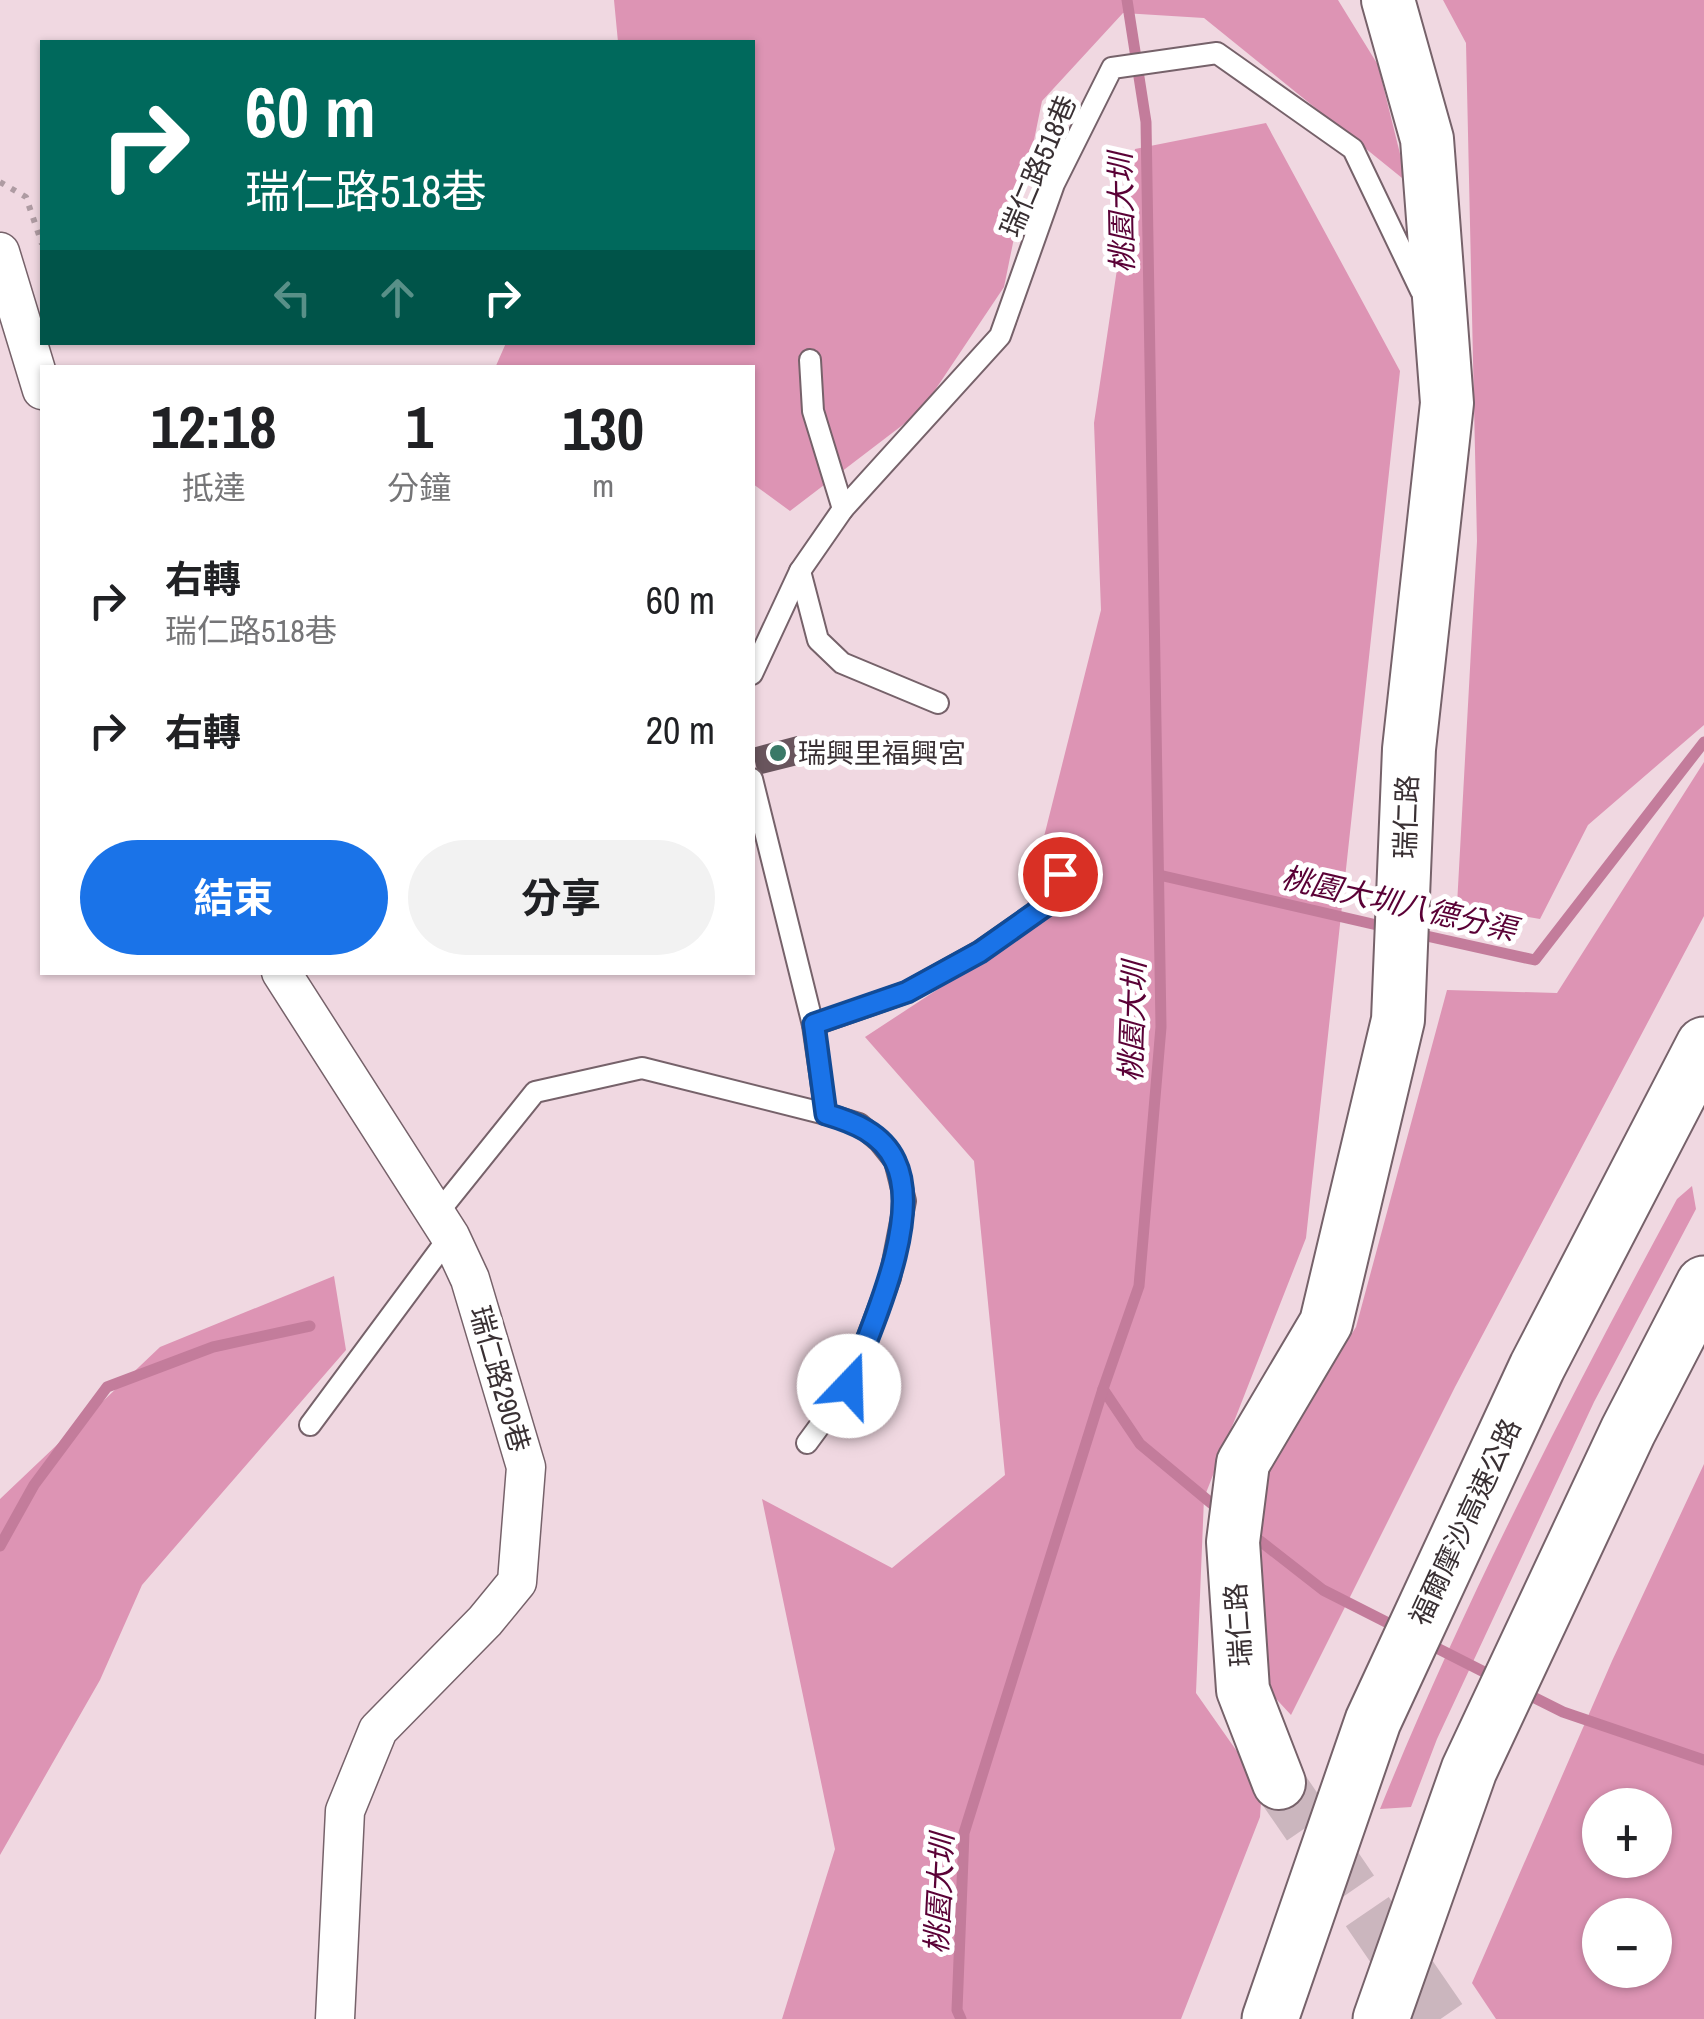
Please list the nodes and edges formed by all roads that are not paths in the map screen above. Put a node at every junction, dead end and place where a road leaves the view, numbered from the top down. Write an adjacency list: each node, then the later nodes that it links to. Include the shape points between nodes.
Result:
1 (1388, 0): 3 (street, 瑞仁路, via 1427,139)
2 (0, 252): 5 (street)
3 (1441, 331): 6 (lane, 瑞仁路518巷, via 1352,149 1218,53 1112,68 1054,184 1000,336); 21 (street, 瑞仁路, via 1447,403 1409,749 1398,1020 1326,1323 1243,1463 1233,1542 1242,1690)
4 (810, 360): 6 (lane, via 813,411)
5 (40, 383)
6 (844, 510): 7 (lane, 瑞仁路518巷)
7 (800, 571): 8 (lane, 瑞仁路518巷); 9 (lane, via 818,640 842,663)
8 (755, 668)
9 (938, 703)
10 (755, 790): 13 (lane)
11 (1060, 874): 13 (lane, via 1048,904 980,952 907,992)
12 (283, 975): 17 (street, 瑞仁路290巷)
13 (814, 1024): 16 (lane)
14 (1704, 1045): 15 (highway, 福爾摩沙高速公路)
15 (1690, 1106): 23 (highway, 福爾摩沙高速公路, via 1537,1366 1413,1635 1373,1722)
16 (826, 1114): 17 (lane, via 642,1068 536,1092); 20 (lane, via 860,1124 879,1141 895,1161 905,1201 890,1278 849,1386)
17 (444, 1225): 19 (lane); 22 (street, 瑞仁路290巷, via 470,1279 526,1467 517,1582 378,1730 345,1811)
18 (1704, 1284): 24 (highway, via 1469,1770)
19 (310, 1425)
20 (807, 1443)
21 (1279, 1783)
22 (335, 2019)
23 (1270, 2019)
24 (1382, 2019)

